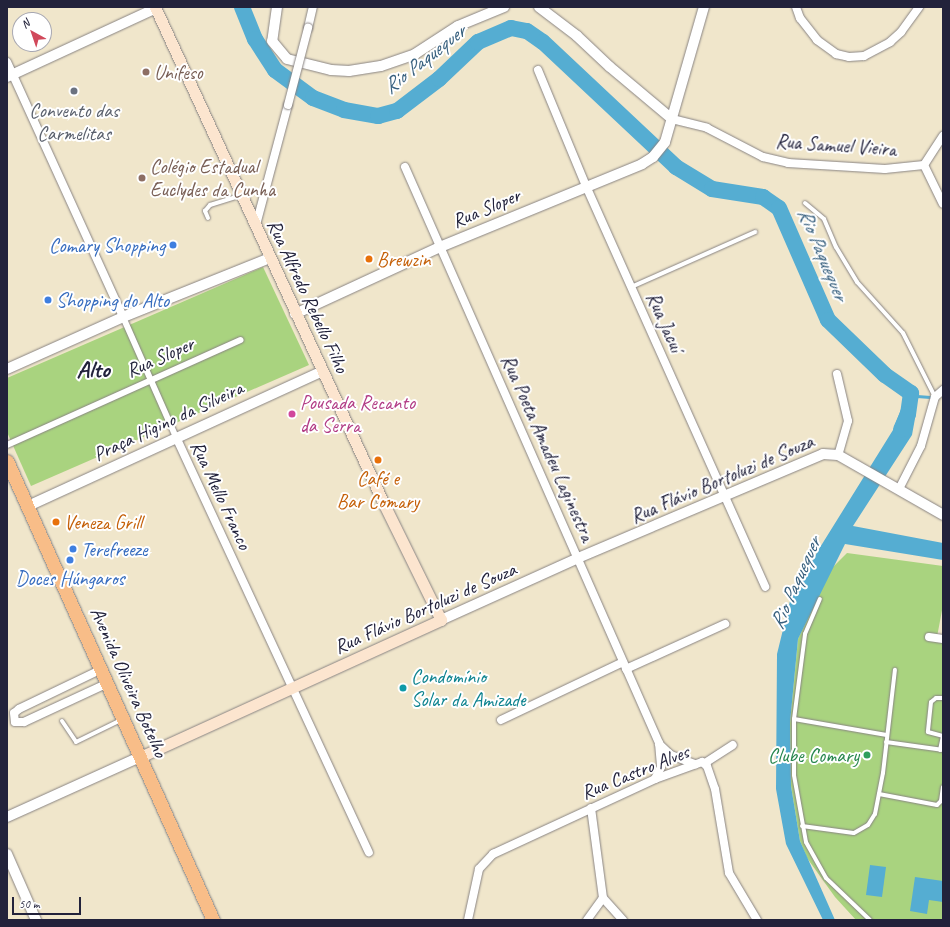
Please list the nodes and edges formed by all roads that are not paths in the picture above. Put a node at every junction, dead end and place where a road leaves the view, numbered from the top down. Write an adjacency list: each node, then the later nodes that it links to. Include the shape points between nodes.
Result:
1 (277, 7): 3 (street, via 272,41 287,59 330,70 349,71 381,66 415,54 458,26)
2 (313, 7): 21 (street, bridge)
3 (504, 7)
4 (539, 7): 12 (street, via 577,36)
5 (704, 7): 12 (street, Rua Sloper)
6 (796, 7): 7 (street, via 800,18 817,40 836,54 849,57 864,56 890,42)
7 (919, 7)
8 (156, 8): 11 (street); 17 (main road, Rua Alfredo Rebello Filho)
9 (7, 62): 11 (street, Rua Mello Franco)
10 (538, 70): 16 (street, Rua Jacuí)
11 (10, 76): 27 (street, Rua Mello Franco)
12 (672, 119): 14 (street, Rua Samuel Vieira, via 707,128 763,157 788,164 885,168); 16 (street, Rua Sloper, via 665,142 653,157)
13 (943, 136): 14 (street, Rua Samuel Vieira)
14 (924, 165): 19 (street)
15 (405, 167): 23 (street, Rua Poeta Amadeu Laginestra)
16 (586, 186): 23 (street, Rua Sloper); 25 (street, Rua Jacuí)
17 (242, 196): 20 (lane, via 210,205 205,211); 21 (main road, Rua Alfredo Rebello Filho)
18 (805, 203): 34 (lane, via 824,219 836,247 857,282 903,333)
19 (943, 204)
20 (208, 218)
21 (256, 225): 24 (main road, Rua Alfredo Rebello Filho)
22 (755, 232): 25 (lane)
23 (440, 247): 26 (street, Rua Sloper); 43 (street, Rua Poeta Amadeu Laginestra)
24 (270, 258): 26 (main road, Rua Alfredo Rebello Filho); 27 (street)
25 (631, 287): 40 (street, Rua Jacuí)
26 (295, 314): 30 (main road, Rua Alfredo Rebello Filho)
27 (123, 317): 29 (street); 32 (street, Rua Mello Franco)
28 (241, 340): 32 (street, Rua Sloper)
29 (7, 369)
30 (323, 371): 35 (street, Praça Higino da Silveira); 46 (main road, Rua Alfredo Rebello Filho)
31 (837, 374): 37 (street, via 848,421)
32 (150, 381): 35 (street, Rua Mello Franco); 36 (street, Rua Sloper)
33 (943, 390): 34 (street)
34 (935, 397): 39 (street, via 921,446)
35 (176, 437): 41 (street, Praça Higino da Silveira); 54 (street, Rua Mello Franco)
36 (7, 445)
37 (838, 455): 39 (street, Rua Flávio Bortoluzi de Souza); 40 (street, Rua Flávio Bortoluzi de Souza, via 817,456)
38 (7, 461): 41 (main road, Avenida Oliveira Botelho)
39 (899, 489): 42 (street, Rua Flávio Bortoluzi de Souza)
40 (724, 497): 43 (street, Rua Flávio Bortoluzi de Souza); 44 (street, Rua Jacuí)
41 (28, 506): 51 (main road, Avenida Oliveira Botelho)
42 (943, 515)
43 (578, 558): 46 (street, Rua Flávio Bortoluzi de Souza); 50 (street, Rua Poeta Amadeu Laginestra)
44 (765, 587)
45 (820, 599): 57 (lane, via 805,634)
46 (441, 620): 54 (main road, Rua Flávio Bortoluzi de Souza)
47 (724, 624): 50 (street)
48 (929, 637): 49 (street)
49 (943, 639)
50 (625, 666): 58 (street); 63 (street, Rua Poeta Amadeu Laginestra)
51 (102, 669): 53 (main road, Avenida Oliveira Botelho); 53 (street, via 19,709 14,713 16,722 24,722)
52 (894, 670): 60 (lane)
53 (108, 683): 56 (main road, Avenida Oliveira Botelho)
54 (291, 688): 66 (main road, Rua Flávio Bortoluzi de Souza); 75 (street, Rua Mello Franco)
55 (943, 698): 61 (lane, via 936,698 931,702 928,732)
56 (123, 718): 59 (lane, via 76,742); 66 (main road, Avenida Oliveira Botelho)
57 (794, 719): 60 (lane); 74 (lane, via 794,775)
58 (501, 720)
59 (62, 721)
60 (887, 735): 62 (lane)
61 (943, 736): 65 (lane)
62 (886, 742): 65 (lane); 71 (lane)
63 (658, 743): 68 (street, Rua Poeta Amadeu Laginestra, via 671,755); 69 (street, Rua Poeta Amadeu Laginestra, via 661,767)
64 (733, 745): 67 (street)
65 (942, 750)
66 (140, 757): 73 (street, Rua Flávio Bortoluzi de Souza); 79 (main road, Avenida Oliveira Botelho)
67 (705, 763): 68 (street, Rua Castro Alves); 83 (street, Rua Castro Alves, via 715,789 729,874)
68 (696, 764): 69 (street, Rua Castro Alves)
69 (655, 779): 72 (street, Rua Castro Alves)
70 (943, 787): 71 (lane, via 938,805)
71 (879, 794): 74 (lane, via 875,814 861,831 827,831)
72 (591, 808): 77 (street); 80 (street, Rua Castro Alves, via 493,854 479,869)
73 (7, 817)
74 (802, 826): 84 (lane, via 815,862 826,878)
75 (369, 852)
76 (7, 854): 78 (street)
77 (603, 898): 81 (street); 82 (street)
78 (36, 920)
79 (213, 920)
80 (468, 920)
81 (587, 920)
82 (623, 920)
83 (757, 920)
84 (870, 920)

